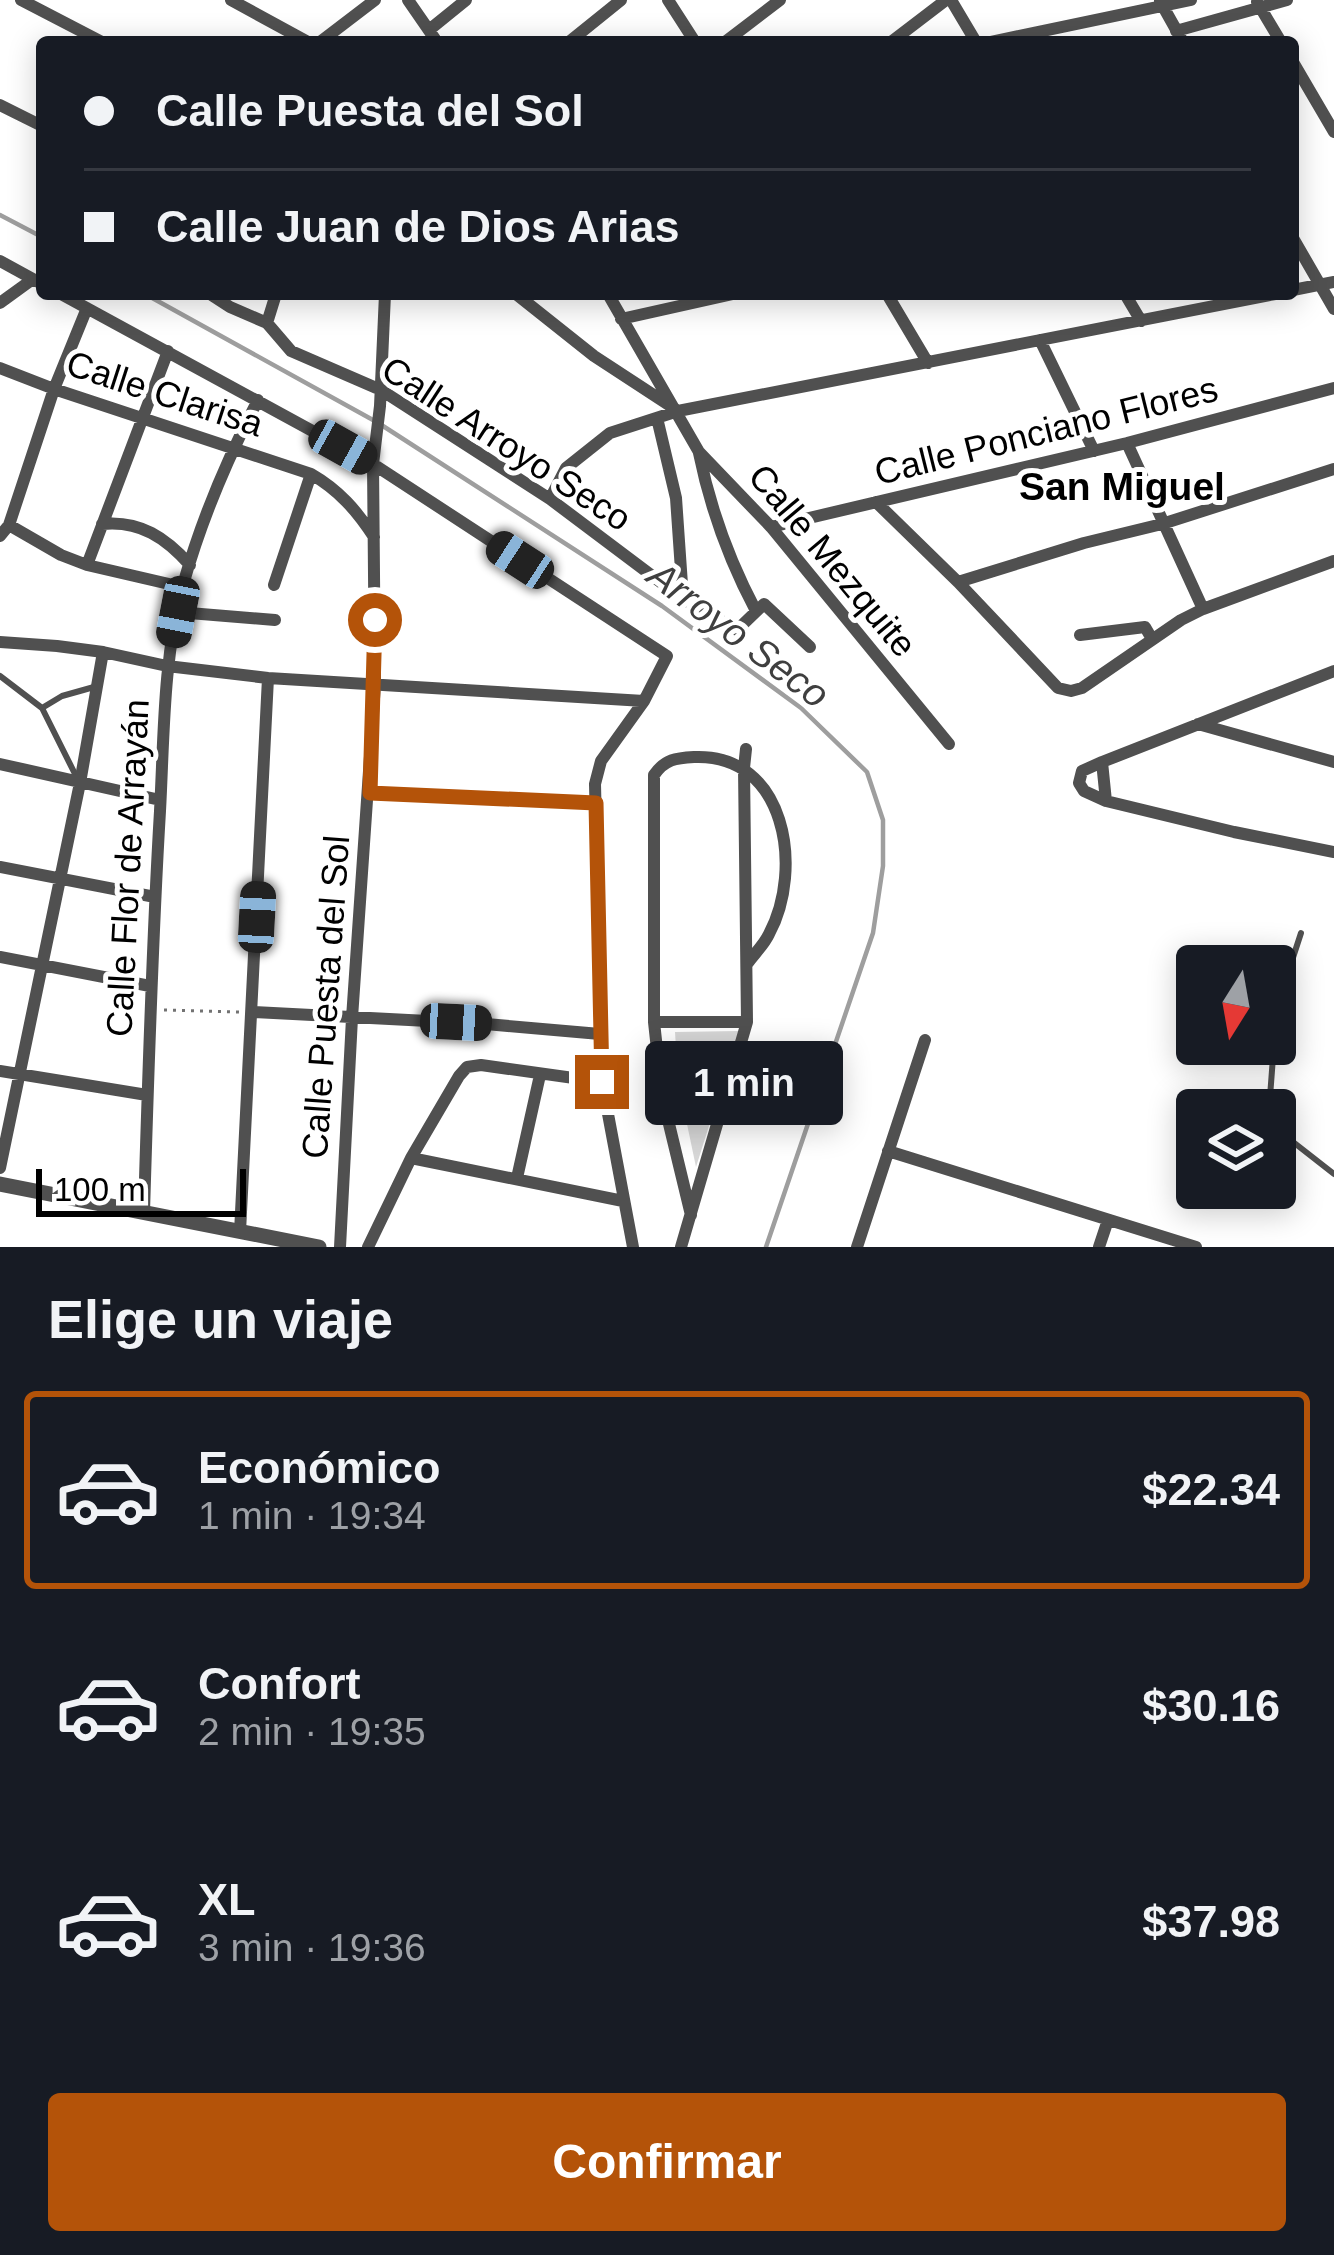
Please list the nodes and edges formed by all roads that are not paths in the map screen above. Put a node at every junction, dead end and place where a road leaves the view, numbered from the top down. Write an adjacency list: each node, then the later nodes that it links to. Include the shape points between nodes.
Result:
1 (21, 0): 14 (street)
2 (231, 0): 15 (street)
3 (375, 0): 16 (street)
4 (408, 0): 17 (street)
5 (466, 0): 17 (street)
6 (621, 0): 18 (street)
7 (668, 0): 19 (street)
8 (780, 0): 20 (street)
9 (1191, 0): 12 (street)
10 (1287, 0): 13 (street)
11 (940, 2): 21 (street); 22 (street)
12 (1162, 4): 23 (street); 24 (street)
13 (1258, 4): 24 (street); 25 (street)
14 (90, 36)
15 (297, 36)
16 (330, 36)
17 (433, 36)
18 (576, 36)
19 (691, 36)
20 (733, 36)
21 (898, 36)
22 (971, 36)
23 (1017, 36)
24 (1180, 36)
25 (1277, 36)
26 (1299, 72): 29 (street)
27 (0, 105): 28 (street)
28 (36, 123)
29 (1334, 132)
30 (1299, 249): 35 (street)
31 (0, 261): 32 (street)
32 (36, 280)
33 (36, 282): 47 (street)
34 (1334, 282): 35 (street)
35 (1318, 285): 36 (street); 49 (street)
36 (1299, 289)
37 (72, 300): 48 (street)
38 (219, 300): 52 (street, Calle Arroyo Seco)
39 (274, 300): 52 (street)
40 (385, 300): 59 (street, Calle Puesta del Sol)
41 (524, 300): 61 (street)
42 (611, 300): 50 (street, Calle Mezquite)
43 (707, 300): 50 (street)
44 (890, 300): 55 (street)
45 (1129, 300): 51 (street)
46 (1245, 300): 51 (street)
47 (0, 303)
48 (87, 308): 54 (street); 58 (street)
49 (1334, 309)
50 (621, 319): 61 (street, Calle Mezquite)
51 (1141, 321): 53 (street)
52 (267, 323): 59 (street, Calle Arroyo Seco, via 291,351)
53 (1040, 340): 55 (street); 66 (street)
54 (168, 351): 60 (street); 62 (street)
55 (928, 363): 61 (street)
56 (0, 368): 58 (street, Calle Clarisa)
57 (1334, 388): 64 (street, Calle Ponciano Flores)
58 (54, 389): 62 (street, Calle Clarisa); 76 (street)
59 (381, 390): 68 (street, Calle Puesta del Sol); 71 (street, Calle Arroyo Seco)
60 (258, 400): 65 (street, Calle Flor de Arrayán); 68 (street)
61 (678, 411): 63 (street); 67 (street, Calle Mezquite)
62 (142, 418): 65 (street, Calle Clarisa); 73 (street)
63 (657, 418): 71 (street, via 610,433 566,468); 84 (street, via 676,498)
64 (1127, 443): 66 (street, Calle Ponciano Flores); 74 (street)
65 (233, 447): 70 (street, Calle Clarisa); 80 (street, Calle Flor de Arrayán)
66 (1094, 451): 72 (street, Calle Ponciano Flores)
67 (699, 452): 75 (street, Calle Mezquite); 85 (street, via 740,581)
68 (374, 457): 77 (street, Calle Puesta del Sol); 100 (street, via 667,656)
69 (1334, 469): 74 (street)
70 (311, 474): 77 (street, via 338,492); 82 (street)
71 (550, 499): 84 (street, Calle Arroyo Seco)
72 (876, 502): 75 (street, Calle Ponciano Flores); 81 (street)
73 (102, 524): 79 (street); 80 (street, via 142,528)
74 (1162, 524): 81 (street); 86 (street)
75 (771, 526): 103 (street, Calle Mezquite)
76 (5, 531): 79 (street)
77 (376, 539): 98 (street, Calle Puesta del Sol)
78 (1334, 561): 86 (street)
79 (87, 565): 83 (street)
80 (190, 565): 83 (street, Calle Flor de Arrayán)
81 (958, 582): 90 (street, via 1058,688 1082,688)
82 (274, 585)
83 (182, 587): 87 (street, Calle Flor de Arrayán)
84 (683, 599): 85 (street, Calle Arroyo Seco, via 737,630)
85 (760, 607): 92 (street)
86 (1203, 609): 90 (street)
87 (178, 612): 88 (street); 94 (street, Calle Flor de Arrayán)
88 (275, 620)
89 (1080, 635): 90 (street, via 1145,627)
90 (1153, 639)
91 (0, 642): 93 (street)
92 (810, 647)
93 (103, 652): 94 (street); 99 (street)
94 (167, 667): 97 (street); 111 (street, Calle Flor de Arrayán)
95 (1334, 671): 102 (street)
96 (0, 676): 101 (lane)
97 (268, 678): 98 (street); 124 (street)
98 (375, 684): 100 (street); 110 (street, Calle Puesta del Sol)
99 (98, 686): 101 (lane); 109 (street)
100 (644, 701): 113 (street, via 601,761)
101 (42, 708): 109 (lane)
102 (1198, 724): 105 (street); 106 (street)
103 (949, 744)
104 (746, 748): 108 (street)
105 (1102, 762): 112 (street); 112 (street, via 1082,772 1079,783)
106 (1334, 762)
107 (0, 764): 109 (street)
108 (744, 768): 122 (street); 122 (street, via 778,816 787,873 769,935); 126 (street, via 673,758 654,775)
109 (80, 783): 111 (street); 116 (street)
110 (370, 793): 113 (street); 125 (street, Calle Puesta del Sol)
111 (160, 800): 117 (street, Calle Flor de Arrayán)
112 (1106, 801): 114 (street)
113 (596, 803): 128 (street)
114 (1334, 852)
115 (0, 867): 116 (street)
116 (60, 880): 117 (street); 121 (street)
117 (155, 898): 123 (street, Calle Flor de Arrayán)
118 (1300, 932): 119 (lane)
119 (1296, 945)
120 (0, 957): 121 (street)
121 (41, 964): 123 (street); 132 (street)
122 (747, 964): 127 (street)
123 (150, 986): 134 (street, Calle Flor de Arrayán)
124 (253, 1012): 125 (street); 146 (street)
125 (352, 1018): 128 (street); 149 (street, Calle Puesta del Sol)
126 (654, 1022): 127 (street); 144 (street)
127 (747, 1022): 144 (street)
128 (600, 1034): 133 (street)
129 (925, 1040): 136 (street)
130 (0, 1071): 132 (street)
131 (540, 1075): 133 (street); 137 (street, via 467,1067); 140 (street)
132 (20, 1076): 134 (street); 138 (street)
133 (602, 1082): 142 (street)
134 (147, 1095): 143 (street, Calle Flor de Arrayán)
135 (1296, 1144): 139 (lane)
136 (888, 1151): 145 (street); 147 (street)
137 (411, 1158): 140 (street); 150 (street)
138 (0, 1168)
139 (1334, 1174)
140 (517, 1178): 142 (street)
141 (0, 1184): 143 (street)
142 (623, 1201): 151 (street)
143 (143, 1212): 146 (street)
144 (691, 1215): 152 (street)
145 (1108, 1220): 153 (street); 154 (street)
146 (240, 1232): 148 (street)
147 (862, 1246)
148 (319, 1247)
149 (340, 1247)
150 (368, 1247)
151 (633, 1247)
152 (682, 1247)
153 (1099, 1247)
154 (1196, 1247)

